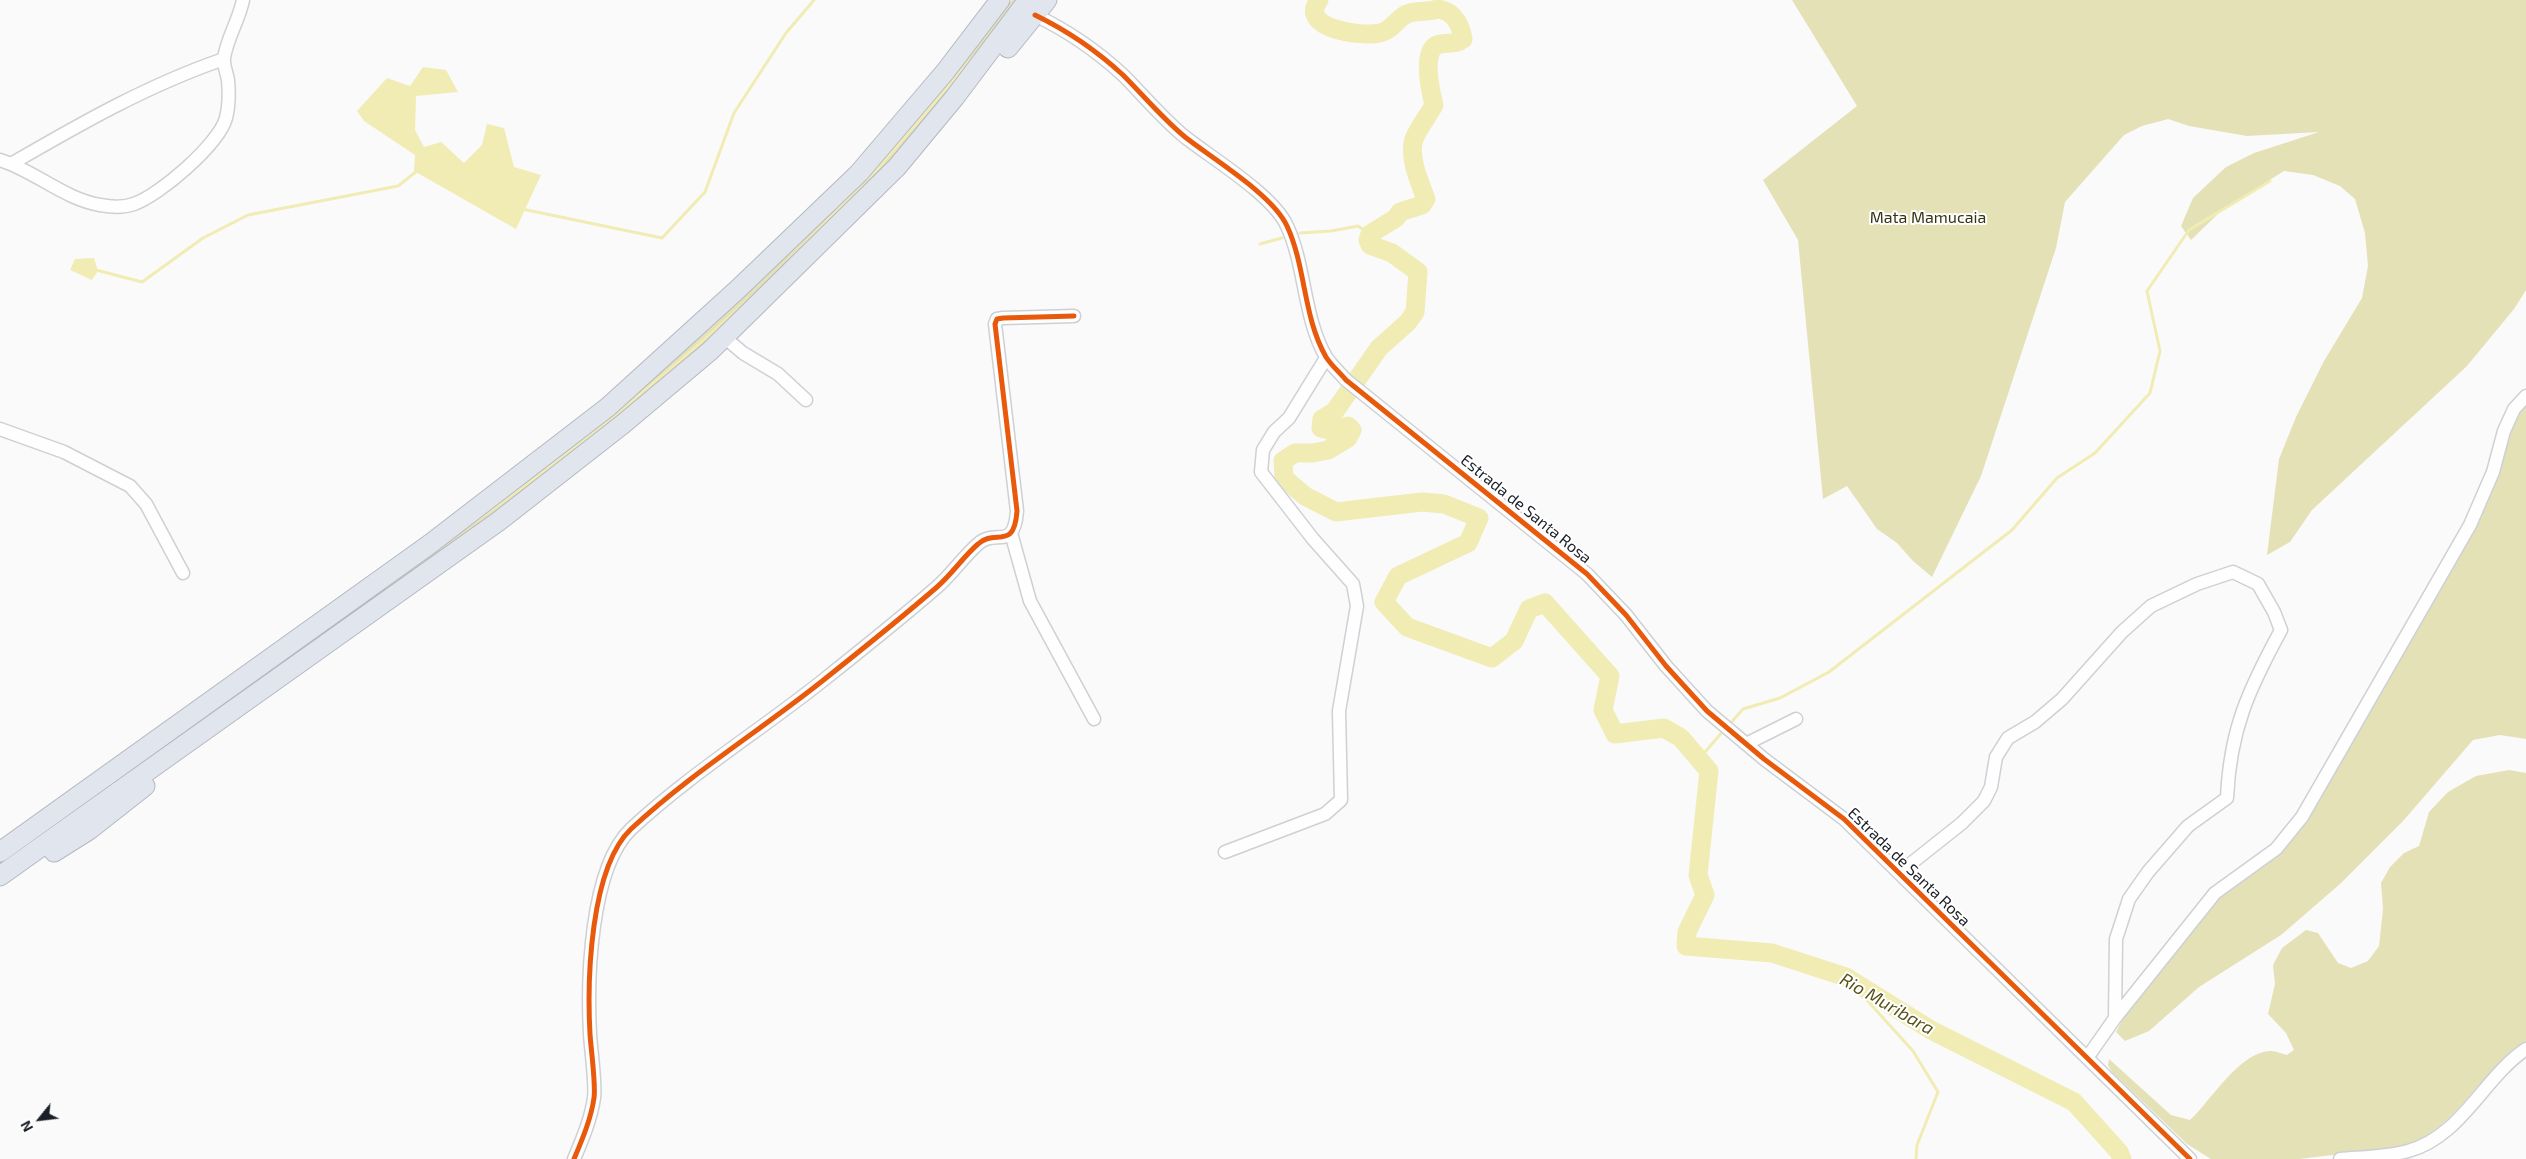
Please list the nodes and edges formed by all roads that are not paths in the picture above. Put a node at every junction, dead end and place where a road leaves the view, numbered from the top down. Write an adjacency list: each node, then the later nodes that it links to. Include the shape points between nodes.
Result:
1 (243, 0): 5 (street)
2 (1000, 0): 19 (highway, via 945,72 859,173 738,290 608,407 430,544)
3 (1047, 0): 4 (highway)
4 (1032, 8): 8 (highway, via 897,167); 9 (street, Estrada de Santa Rosa, via 1087,45 1123,75 1184,136 1277,210 1294,244)
5 (224, 60): 6 (street, via 110,108); 6 (street, via 228,81 226,119 210,144 184,170 134,204 117,208 98,205)
6 (5, 162)
7 (1074, 316): 13 (street, via 1003,318 995,324 1017,510 1016,526)
8 (724, 337): 11 (street, via 778,374); 15 (highway, via 623,424 499,521)
9 (1326, 358): 18 (street, Estrada de Santa Rosa, via 1346,380 1587,574 1707,711); 20 (street, via 1289,418 1274,432 1263,450 1261,472 1307,532 1353,584 1356,595 1357,606 1338,711 1340,800 1325,814)
10 (2526, 396): 24 (street, via 2514,409 2504,430 2493,472 2470,525 2302,817 2276,849 2215,894)
11 (806, 400)
12 (0, 428): 14 (street, via 64,452 130,486 146,504)
13 (1011, 533): 17 (street, via 1030,601); 27 (street, via 982,540 938,587 819,684 706,767 630,830 614,850 606,869 590,947 587,995 595,1096)
14 (183, 573)
15 (309, 656): 22 (highway); 23 (highway, via 123,805)
16 (1796, 718): 18 (street)
17 (1094, 719)
18 (1746, 744): 21 (street, Estrada de Santa Rosa, via 1844,819)
19 (0, 852)
20 (1225, 852)
21 (1899, 874): 24 (street, via 1984,801 1991,787 1996,756 2008,738 2035,722 2062,699 2122,632 2151,606 2196,584 2233,572 2258,584 2282,630 2246,698 2232,745 2227,798 2188,826 2128,899 2116,939); 26 (street, Estrada de Santa Rosa)
22 (0, 876)
23 (0, 890)
24 (2116, 1018): 26 (street)
25 (2526, 1049): 29 (street, via 2505,1066 2459,1118 2432,1140 2409,1151)
26 (2087, 1058): 28 (street, Estrada de Santa Rosa)
27 (574, 1159)
28 (2190, 1159)
29 (2340, 1159)

